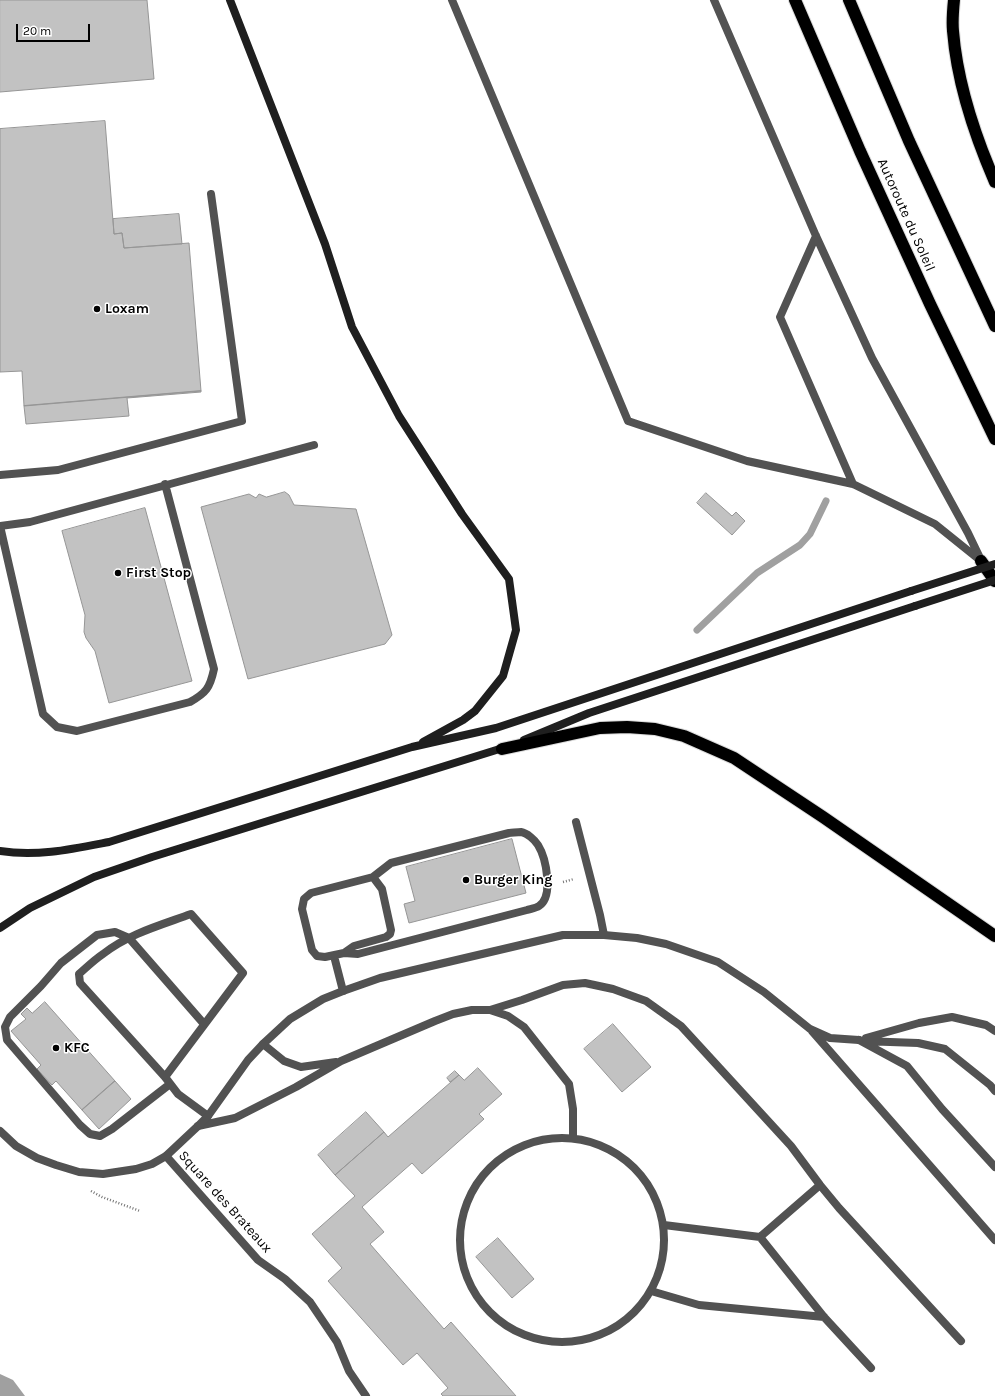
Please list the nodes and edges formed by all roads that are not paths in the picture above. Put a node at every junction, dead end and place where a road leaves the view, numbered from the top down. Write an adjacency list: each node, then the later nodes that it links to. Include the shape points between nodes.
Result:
1 (230, 0): 20 (main road, via 325,244 352,327 399,416 462,514 509,579 516,630 503,676 475,711)
2 (452, 0): 15 (street, via 628,421 747,461)
3 (714, 0): 9 (street)
4 (796, 0): 11 (highway, Autoroute du Soleil, via 926,297)
5 (848, 0): 10 (highway, via 909,141)
6 (954, 0): 7 (highway, via 953,30 960,74 972,121)
7 (995, 182)
8 (210, 194): 13 (street, via 242,421 58,470)
9 (816, 236): 15 (street, via 780,317); 17 (street, via 872,358)
10 (995, 326)
11 (995, 439)
12 (314, 445): 14 (street)
13 (0, 475)
14 (165, 484): 16 (street, via 30,522); 16 (street, via 214,670 211,683 202,695 190,702 77,731 57,728 43,714)
15 (854, 484): 17 (street, via 935,524)
16 (0, 526)
17 (981, 561): 19 (highway)
18 (995, 564): 20 (main road, bridge, via 496,728)
19 (995, 581): 21 (main road, bridge, via 589,713)
20 (412, 747): 23 (main road, via 109,842 62,851 18,854)
21 (502, 749): 25 (main road, via 94,877 30,908); 27 (highway, via 600,728 655,729 684,736 734,758)
22 (576, 822): 26 (street)
23 (0, 851)
24 (373, 877): 29 (street, via 382,889 390,934 354,946); 29 (street, via 391,863 509,833 522,832 538,844 547,874 547,892 539,906 358,954); 30 (street, via 311,893 304,899 302,909 312,950 318,956)
25 (0, 928)
26 (604, 935): 31 (street, via 563,935 380,978); 34 (street, via 666,944 718,962 764,992)
27 (995, 936)
28 (129, 938): 33 (street); 33 (street, via 191,914 243,973); 39 (street, via 104,953 79,974 80,983); 40 (street, via 115,932 97,935 61,963 10,1017 5,1027 7,1040 90,1134 100,1136 112,1129)
29 (344, 953): 30 (street)
30 (334, 956): 31 (street)
31 (343, 991): 37 (street, via 323,999 290,1019)
32 (490, 1010): 38 (street, via 472,1010 447,1016); 45 (street, via 508,1016 524,1027 569,1084 573,1110); 48 (street, via 563,985 585,983 613,989 646,1001 681,1026 791,1146)
33 (204, 1024): 39 (street)
34 (810, 1029): 36 (street, via 830,1038); 51 (street)
35 (995, 1031): 36 (street, via 986,1025 952,1017 919,1023)
36 (860, 1040): 41 (street, via 918,1043 945,1049); 47 (street, via 907,1066 942,1110)
37 (263, 1044): 38 (street, via 284,1060 301,1067); 42 (street, via 248,1060)
38 (341, 1061): 43 (street, via 235,1118)
39 (165, 1077): 40 (street)
40 (170, 1084): 42 (street, via 178,1094)
41 (995, 1091)
42 (208, 1116): 43 (street)
43 (198, 1126): 46 (street)
44 (0, 1131): 46 (street, via 16,1146 36,1158 78,1172 103,1174 136,1169)
45 (573, 1138): 49 (street, via 606,1147 633,1166 654,1193); 52 (street, via 539,1140 508,1153 482,1175 465,1204 459,1237 464,1271 479,1301 504,1324 534,1338 568,1342 601,1334 630,1317)
46 (166, 1156): 56 (street, Square des Brateaux, via 258,1260 285,1279 310,1302 337,1342 349,1371)
47 (995, 1167)
48 (820, 1185): 50 (street); 54 (street)
49 (664, 1225): 50 (street); 52 (street, via 663,1259)
50 (760, 1237): 53 (street)
51 (995, 1240)
52 (651, 1291): 53 (street, via 699,1305)
53 (824, 1317): 55 (street)
54 (961, 1341)
55 (871, 1368)
56 (366, 1396)

